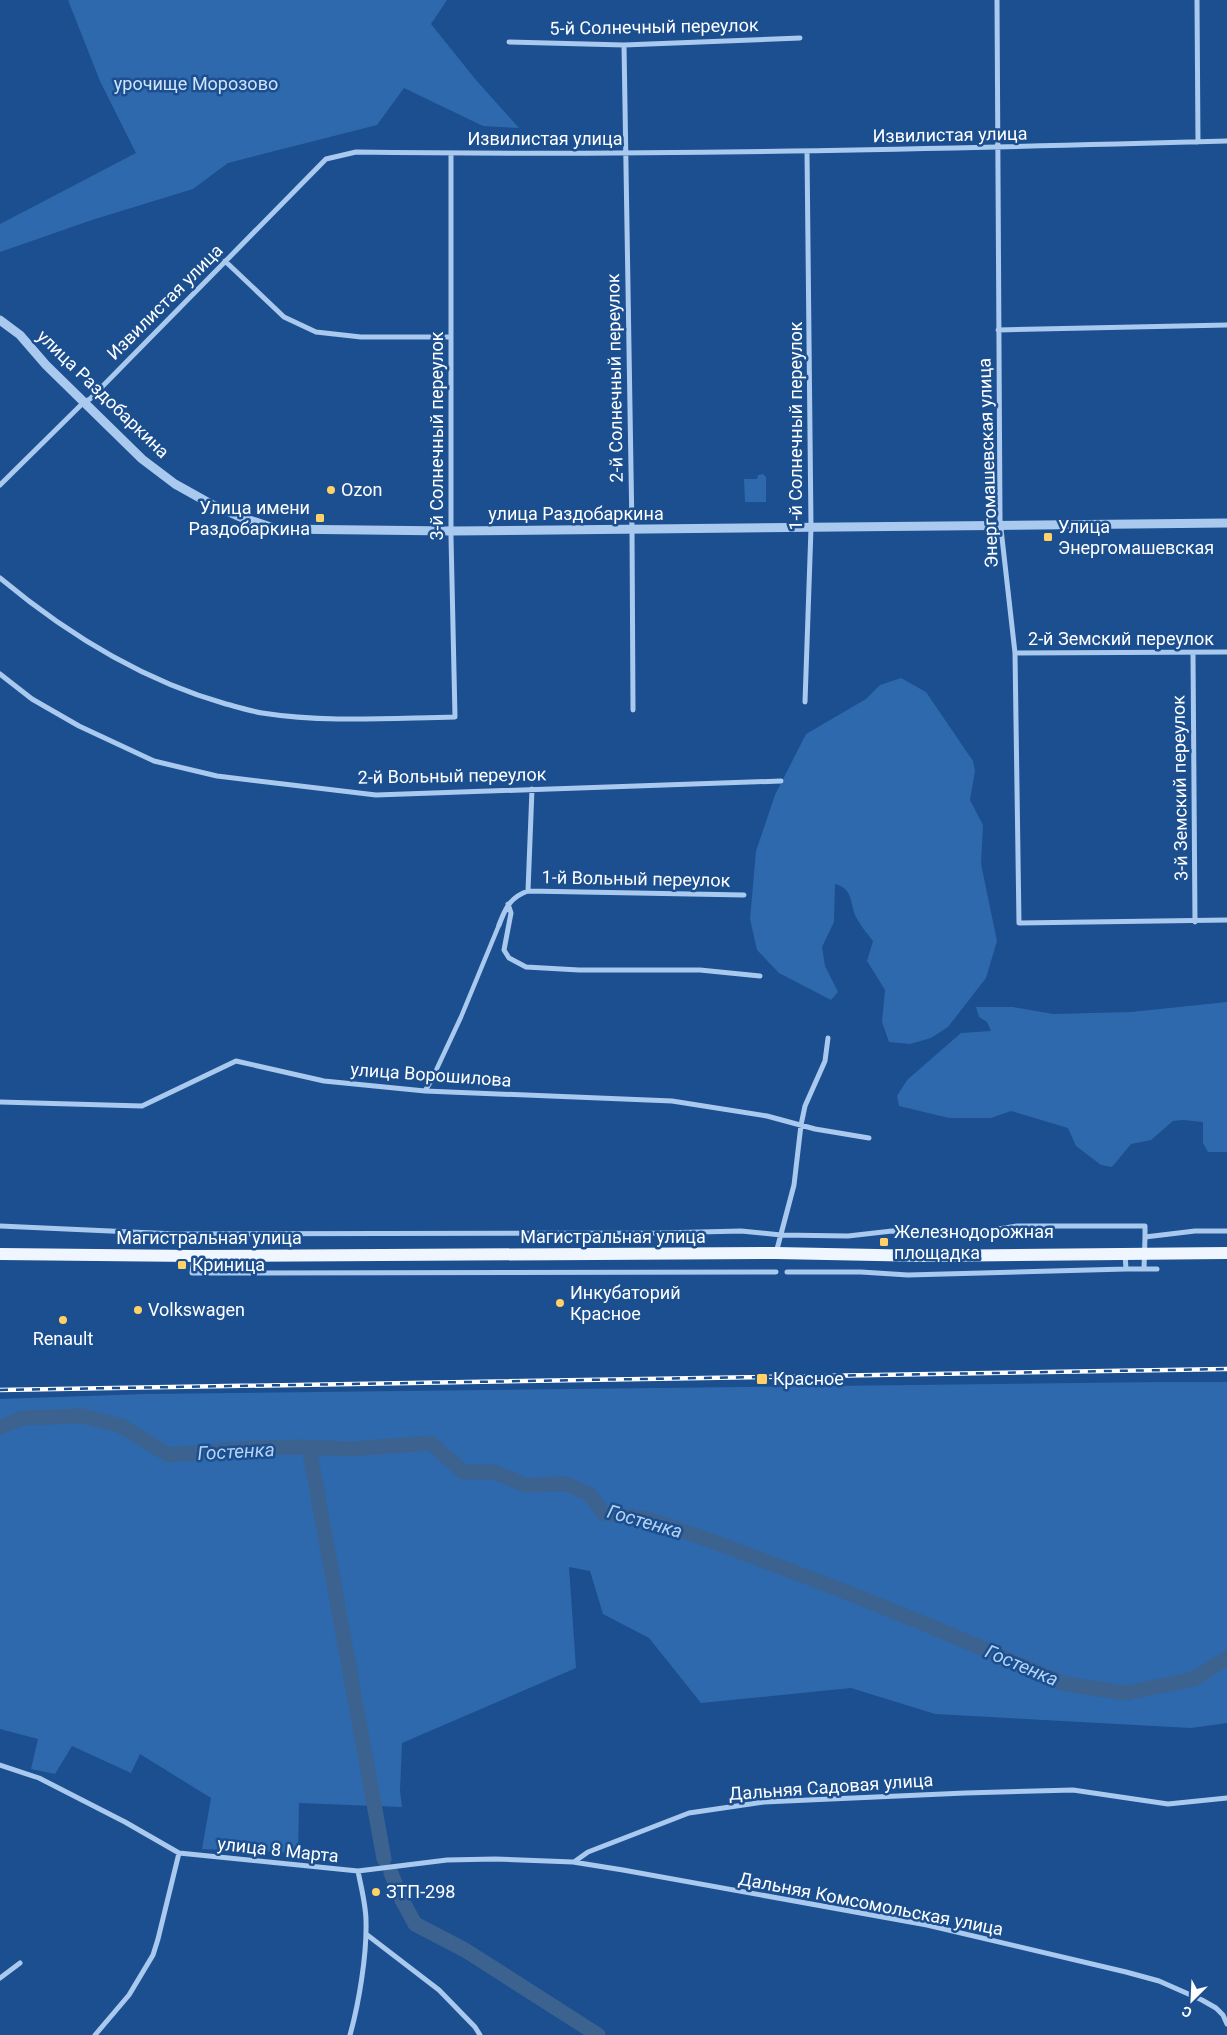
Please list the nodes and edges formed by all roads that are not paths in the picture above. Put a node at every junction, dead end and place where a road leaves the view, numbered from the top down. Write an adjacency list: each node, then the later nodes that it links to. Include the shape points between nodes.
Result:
1 (997, 0): 8 (street, Энергомашевская улица)
2 (1197, 0): 7 (street)
3 (800, 38): 5 (street, 5-й Солнечный переулок)
4 (509, 42): 5 (street, 5-й Солнечный переулок)
5 (624, 45): 10 (street, 2-й Солнечный переулок)
6 (1227, 141): 7 (street, Извилистая улица)
7 (1198, 142): 8 (street, Извилистая улица)
8 (998, 148): 9 (street, Извилистая улица); 15 (street, Энергомашевская улица)
9 (807, 151): 10 (street, Извилистая улица); 21 (street, 1-й Солнечный переулок)
10 (625, 153): 11 (street, Извилистая улица); 22 (street, 2-й Солнечный переулок)
11 (451, 154): 12 (street, Извилистая улица, via 356,152 326,159); 16 (street, 3-й Солнечный переулок)
12 (225, 261): 16 (street, via 284,317 316,332 362,337); 17 (street, Извилистая улица)
13 (0, 320): 17 (street, улица Раздобаркина, via 20,335)
14 (1227, 325): 15 (street)
15 (998, 330): 20 (street, Энергомашевская улица)
16 (450, 337): 23 (street, 3-й Солнечный переулок)
17 (84, 402): 18 (street, Извилистая улица); 23 (street, улица Раздобаркина, via 142,459 176,484 240,517 277,529)
18 (0, 485)
19 (1227, 523): 20 (street, улица Раздобаркина)
20 (1001, 525): 21 (street, улица Раздобаркина); 26 (street, Энергомашевская улица)
21 (810, 528): 22 (street, улица Раздобаркина); 29 (street, 1-й Солнечный переулок)
22 (632, 530): 23 (street, улица Раздобаркина); 30 (street, 2-й Солнечный переулок)
23 (452, 532): 24 (street, 3-й Солнечный переулок, via 455,717 326,720 261,713 199,696 136,670 78,638)
24 (0, 578)
25 (1227, 652): 27 (street, 2-й Земский переулок)
26 (1015, 653): 27 (street, 2-й Земский переулок); 37 (street, Энергомашевская улица, via 1019,924)
27 (1193, 654): 37 (street, 3-й Земский переулок)
28 (0, 674): 32 (street, 2-й Вольный переулок, via 32,699 79,726 154,761 217,776 376,795)
29 (806, 702)
30 (633, 710)
31 (781, 781): 32 (street, 2-й Вольный переулок)
32 (532, 789): 33 (street)
33 (528, 891): 34 (street, 1-й Вольный переулок); 35 (street, via 518,894)
34 (744, 895)
35 (508, 904): 38 (street); 39 (street, via 511,913 504,950 509,958 526,967 700,970)
36 (1227, 920): 37 (street)
37 (1195, 922)
38 (499, 925): 41 (street)
39 (760, 976)
40 (828, 1038): 44 (street, via 825,1061 805,1106)
41 (432, 1079): 42 (street)
42 (425, 1091): 43 (street, улица Ворошилова, via 324,1081 236,1061 142,1106); 44 (street, улица Ворошилова, via 672,1100)
43 (0, 1102)
44 (801, 1125): 45 (street, улица Ворошилова); 48 (street, via 794,1185)
45 (869, 1138)
46 (0, 1226): 48 (street, via 176,1234 741,1231)
47 (1227, 1231): 49 (street)
48 (781, 1235): 49 (street, via 848,1236 892,1231 974,1233 1017,1226 1145,1226); 52 (street)
49 (1145, 1237): 54 (street)
50 (1227, 1253): 54 (main road, Магистральная улица)
51 (0, 1254): 55 (main road, Магистральная улица)
52 (776, 1254): 53 (main road, Магистральная улица); 55 (main road, Магистральная улица)
53 (1125, 1254): 54 (main road, Магистральная улица); 56 (street)
54 (1145, 1254): 57 (street)
55 (194, 1256): 59 (street, via 192,1273)
56 (1126, 1269): 57 (street); 60 (street, via 908,1275)
57 (1144, 1269): 58 (street)
58 (1157, 1269)
59 (776, 1272)
60 (787, 1272)
61 (0, 1765): 63 (street, улица 8 Марта, via 39,1778)
62 (1227, 1798): 64 (street, Дальняя Садовая улица, via 1168,1804 1073,1790 764,1802 689,1812 588,1852)
63 (179, 1853): 65 (street, улица 8 Марта); 70 (street, via 153,1955 129,1995)
64 (573, 1862): 65 (street, via 447,1860); 69 (street, Дальняя Комсомольская улица, via 927,1925 1126,1972 1159,1981 1202,2000 1216,2008)
65 (358, 1872): 66 (street, улица 8 Марта)
66 (366, 1934): 71 (street, улица 8 Марта); 72 (street, via 439,1990)
67 (20, 1963): 68 (street)
68 (0, 1978)
69 (1227, 2023)
70 (95, 2035)
71 (350, 2035)
72 (480, 2035)

